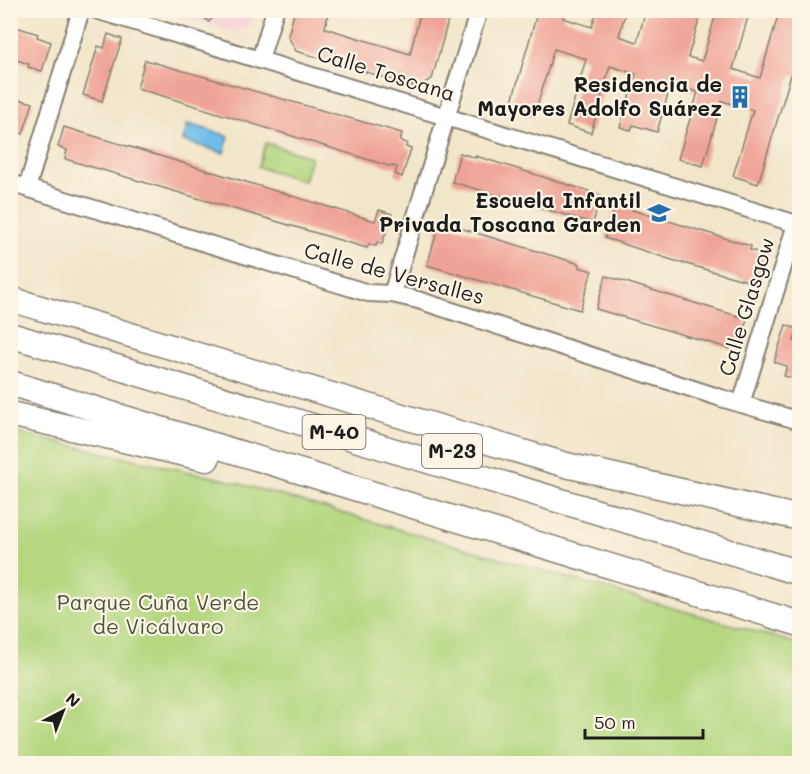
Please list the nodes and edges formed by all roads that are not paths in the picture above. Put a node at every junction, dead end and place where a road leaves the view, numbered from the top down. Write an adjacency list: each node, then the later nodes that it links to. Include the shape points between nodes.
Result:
1 (81, 10): 7 (street)
2 (96, 10): 5 (street, Calle Toscana)
3 (275, 10): 5 (street)
4 (479, 10): 6 (street)
5 (260, 60): 6 (street, Calle Toscana)
6 (446, 116): 8 (street, Calle Toscana); 9 (street)
7 (19, 186): 9 (street, Calle de Versalles, via 368,293)
8 (798, 224): 14 (street, Calle Glasgow)
9 (392, 294): 14 (street, Calle de Versalles)
10 (10, 299): 12 (highway, M-23)
11 (10, 335): 19 (highway, M-40)
12 (247, 370): 18 (highway, via 566,465); 19 (highway, M-23)
13 (10, 383): 17 (highway, M-40)
14 (741, 404): 16 (street, Calle de Versalles)
15 (10, 414): 17 (highway)
16 (800, 421)
17 (390, 500): 21 (highway, M-40)
18 (800, 519)
19 (658, 530): 20 (highway, M-40)
20 (800, 573)
21 (800, 624)

